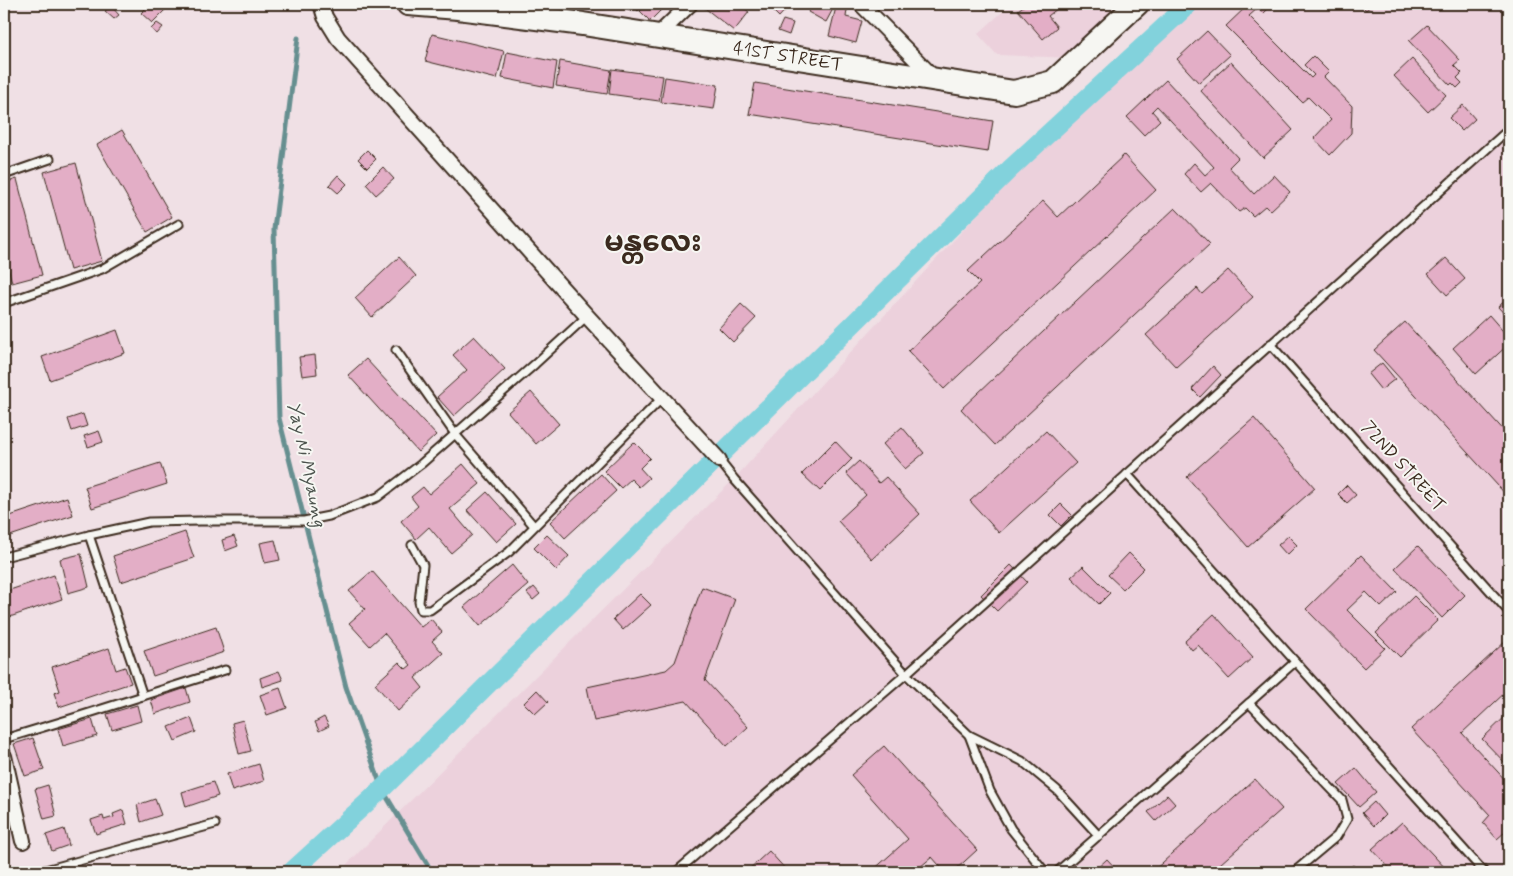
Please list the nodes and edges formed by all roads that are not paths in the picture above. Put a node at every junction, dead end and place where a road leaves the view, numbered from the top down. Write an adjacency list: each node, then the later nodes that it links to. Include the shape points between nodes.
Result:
1 (321, 4): 13 (street, via 338,38)
2 (408, 4): 6 (main road, 41ST STREET)
3 (690, 4): 6 (street)
4 (862, 4): 7 (street)
5 (1137, 4): 7 (main road, 41ST STREET, via 1053,82 1014,92)
6 (657, 36): 7 (main road, 41ST STREET)
7 (935, 79)
8 (1509, 129): 14 (lane)
9 (50, 159): 10 (lane)
10 (4, 176)
11 (179, 224): 12 (lane, via 102,269)
12 (4, 303)
13 (587, 316): 16 (street); 17 (lane)
14 (1270, 344): 19 (lane); 24 (lane, 72ND STREET)
15 (396, 350): 17 (lane)
16 (662, 398): 18 (street); 20 (lane)
17 (455, 434): 20 (lane); 21 (lane, via 378,497 329,516 304,521 149,522)
18 (715, 455): 27 (lane)
19 (1127, 474): 25 (lane); 27 (lane)
20 (534, 526): 22 (lane, via 509,552 430,610 421,610 423,565)
21 (89, 535): 23 (lane); 28 (lane)
22 (412, 545)
23 (4, 558)
24 (1509, 612)
25 (1295, 662): 29 (lane); 41 (lane)
26 (225, 670): 28 (lane)
27 (906, 674): 30 (lane); 37 (lane)
28 (143, 696): 31 (lane)
29 (1249, 703): 34 (lane); 40 (lane, via 1342,800 1345,809 1347,818 1337,836)
30 (969, 736): 34 (lane, via 1022,761 1057,790); 38 (lane, via 990,791 1011,829)
31 (4, 739)
32 (4, 756): 35 (street)
33 (215, 824): 36 (lane)
34 (1099, 836): 39 (lane)
35 (23, 841)
36 (38, 872)
37 (676, 872)
38 (1045, 872)
39 (1057, 872)
40 (1294, 872)
41 (1484, 872)

